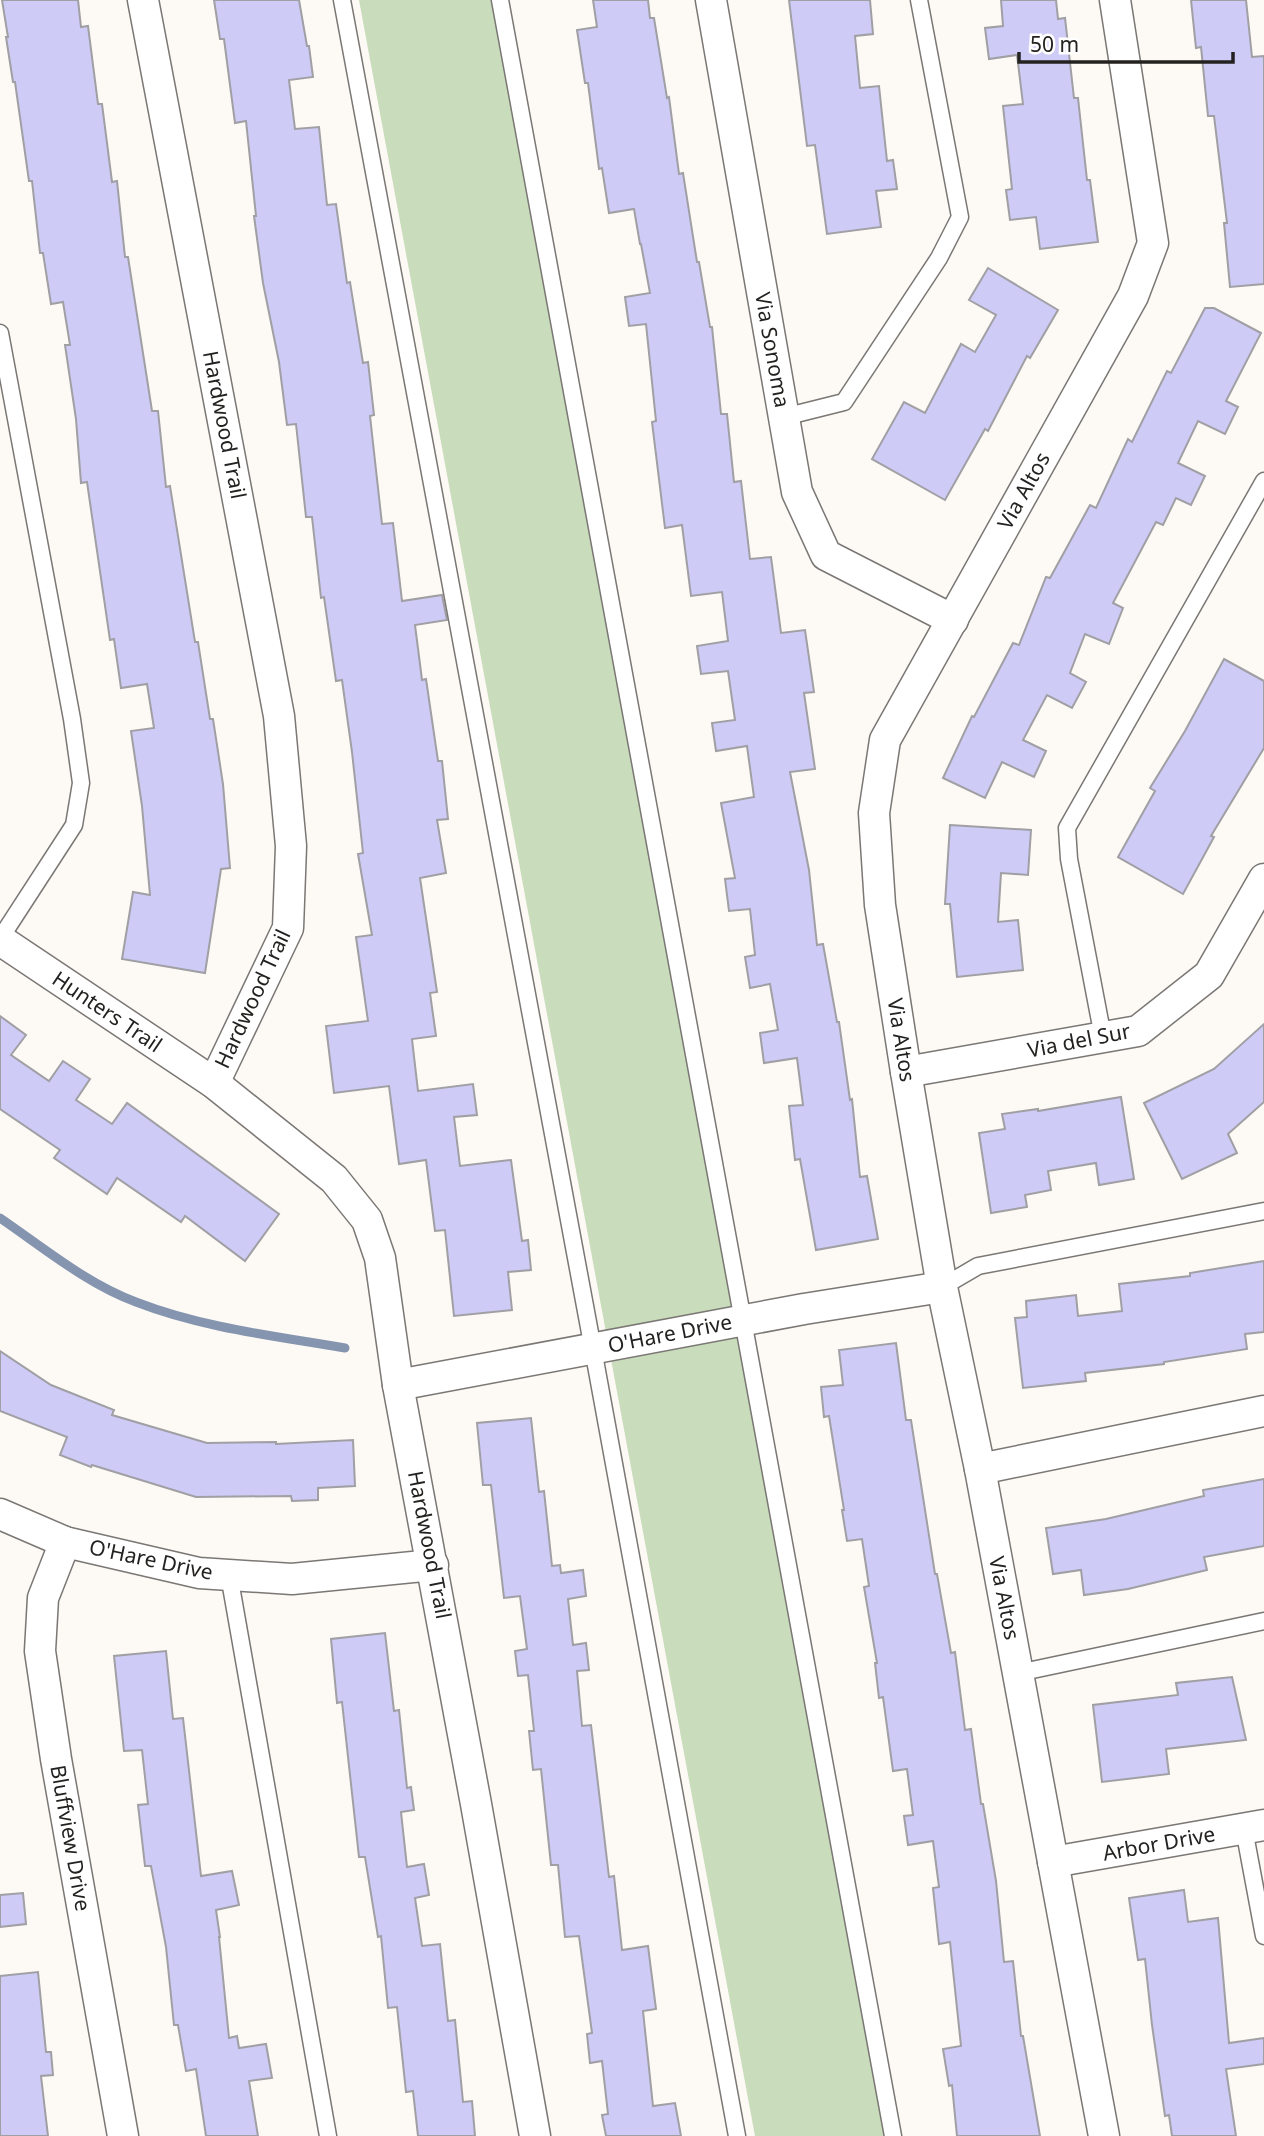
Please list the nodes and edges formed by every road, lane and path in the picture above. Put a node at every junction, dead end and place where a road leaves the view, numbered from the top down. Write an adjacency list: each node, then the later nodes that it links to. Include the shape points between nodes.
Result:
1 (142, 0): 15 (street, Hardwood Trail, via 279,716 291,846 288,928)
2 (342, 0): 19 (lane)
3 (500, 0): 18 (lane)
4 (710, 0): 8 (street, Via Sonoma)
5 (919, 0): 8 (lane, via 960,217 939,258 844,402)
6 (1115, 0): 10 (street, Via Altos, via 1153,243 1133,296)
7 (0, 333): 12 (lane, via 81,783 75,825)
8 (784, 417): 10 (street, Via Sonoma, via 797,492 825,555)
9 (1264, 481): 13 (lane, via 1067,828)
10 (953, 620): 14 (street, Via Altos, via 885,740 874,813 880,905)
11 (1264, 879): 13 (street, Via del Sur, via 1209,975 1138,1031)
12 (0, 939): 15 (street, Hunters Trail)
13 (1103, 1037): 14 (street, Via del Sur)
14 (906, 1072): 17 (street, Via Altos)
15 (214, 1083): 20 (street, Hardwood Trail, via 334,1179 367,1220 380,1258)
16 (1264, 1211): 17 (lane, via 978,1266)
17 (942, 1287): 18 (street, O'Hare Drive); 22 (street, Via Altos)
18 (743, 1320): 19 (street, O'Hare Drive); 36 (lane)
19 (593, 1349): 20 (street, O'Hare Drive); 35 (lane)
20 (398, 1385): 25 (street, Hardwood Trail)
21 (1264, 1411): 22 (street)
22 (980, 1469): 28 (street, Via Altos)
23 (0, 1514): 24 (street, O'Hare Drive)
24 (65, 1542): 26 (street, O'Hare Drive, via 199,1573); 32 (street, Bluffview Drive, via 44,1598 40,1651)
25 (433, 1565): 26 (street, O'Hare Drive, via 292,1579); 34 (street, Hardwood Trail)
26 (229, 1575): 33 (lane)
27 (1264, 1621): 28 (lane)
28 (1018, 1673): 30 (street, Via Altos)
29 (1254, 1827): 30 (street, Arbor Drive); 31 (lane)
30 (1053, 1862): 37 (street, Via Altos)
31 (1264, 1936)
32 (123, 2136)
33 (328, 2136)
34 (535, 2136)
35 (737, 2136)
36 (893, 2136)
37 (1104, 2136)

